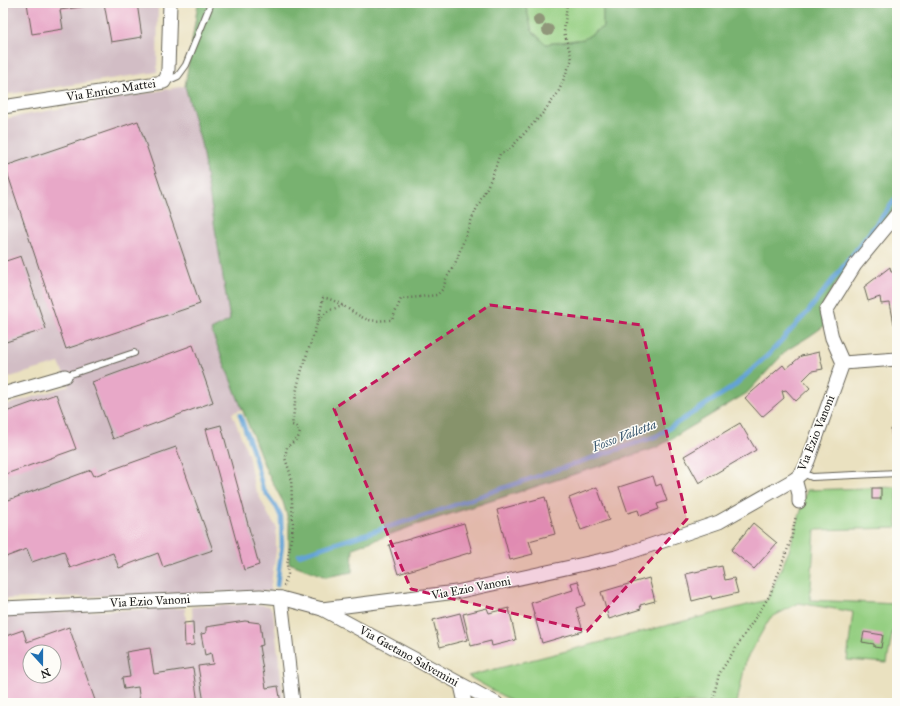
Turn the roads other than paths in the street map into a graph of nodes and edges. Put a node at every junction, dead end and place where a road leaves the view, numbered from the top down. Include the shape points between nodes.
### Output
1 (170, 3) edge
2 (211, 3) edge
3 (164, 82) junction
4 (3, 107) edge
5 (897, 214) edge
6 (134, 353) dead end
7 (897, 358) edge
8 (843, 363) junction
9 (65, 376) joint
10 (3, 394) edge
11 (897, 473) edge
12 (798, 476) junction
13 (799, 502) road end
14 (281, 598) junction
15 (3, 608) edge
16 (322, 609) junction
17 (461, 684) junction
18 (293, 703) edge
19 (465, 703) edge
20 (496, 703) edge

1 - 3 street, Via Enrico Mattei via 168,68
2 - 3 lane via 186,64 178,76
3 - 4 street, Via Enrico Mattei
5 - 8 street via 855,265 826,311 832,338
6 - 9 lane
7 - 8 street
8 - 12 street, Via Ezio Vanoni via 808,460
9 - 10 street
11 - 12 lane
12 - 13 street
12 - 16 street, Via Ezio Vanoni via 719,522 616,557 456,592
14 - 15 street, Via Ezio Vanoni via 260,596
14 - 16 street, Via Ezio Vanoni
14 - 18 street
16 - 17 street, Via Gaetano Salvemini
17 - 19 street
17 - 20 street, Via Gaetano Salvemini

